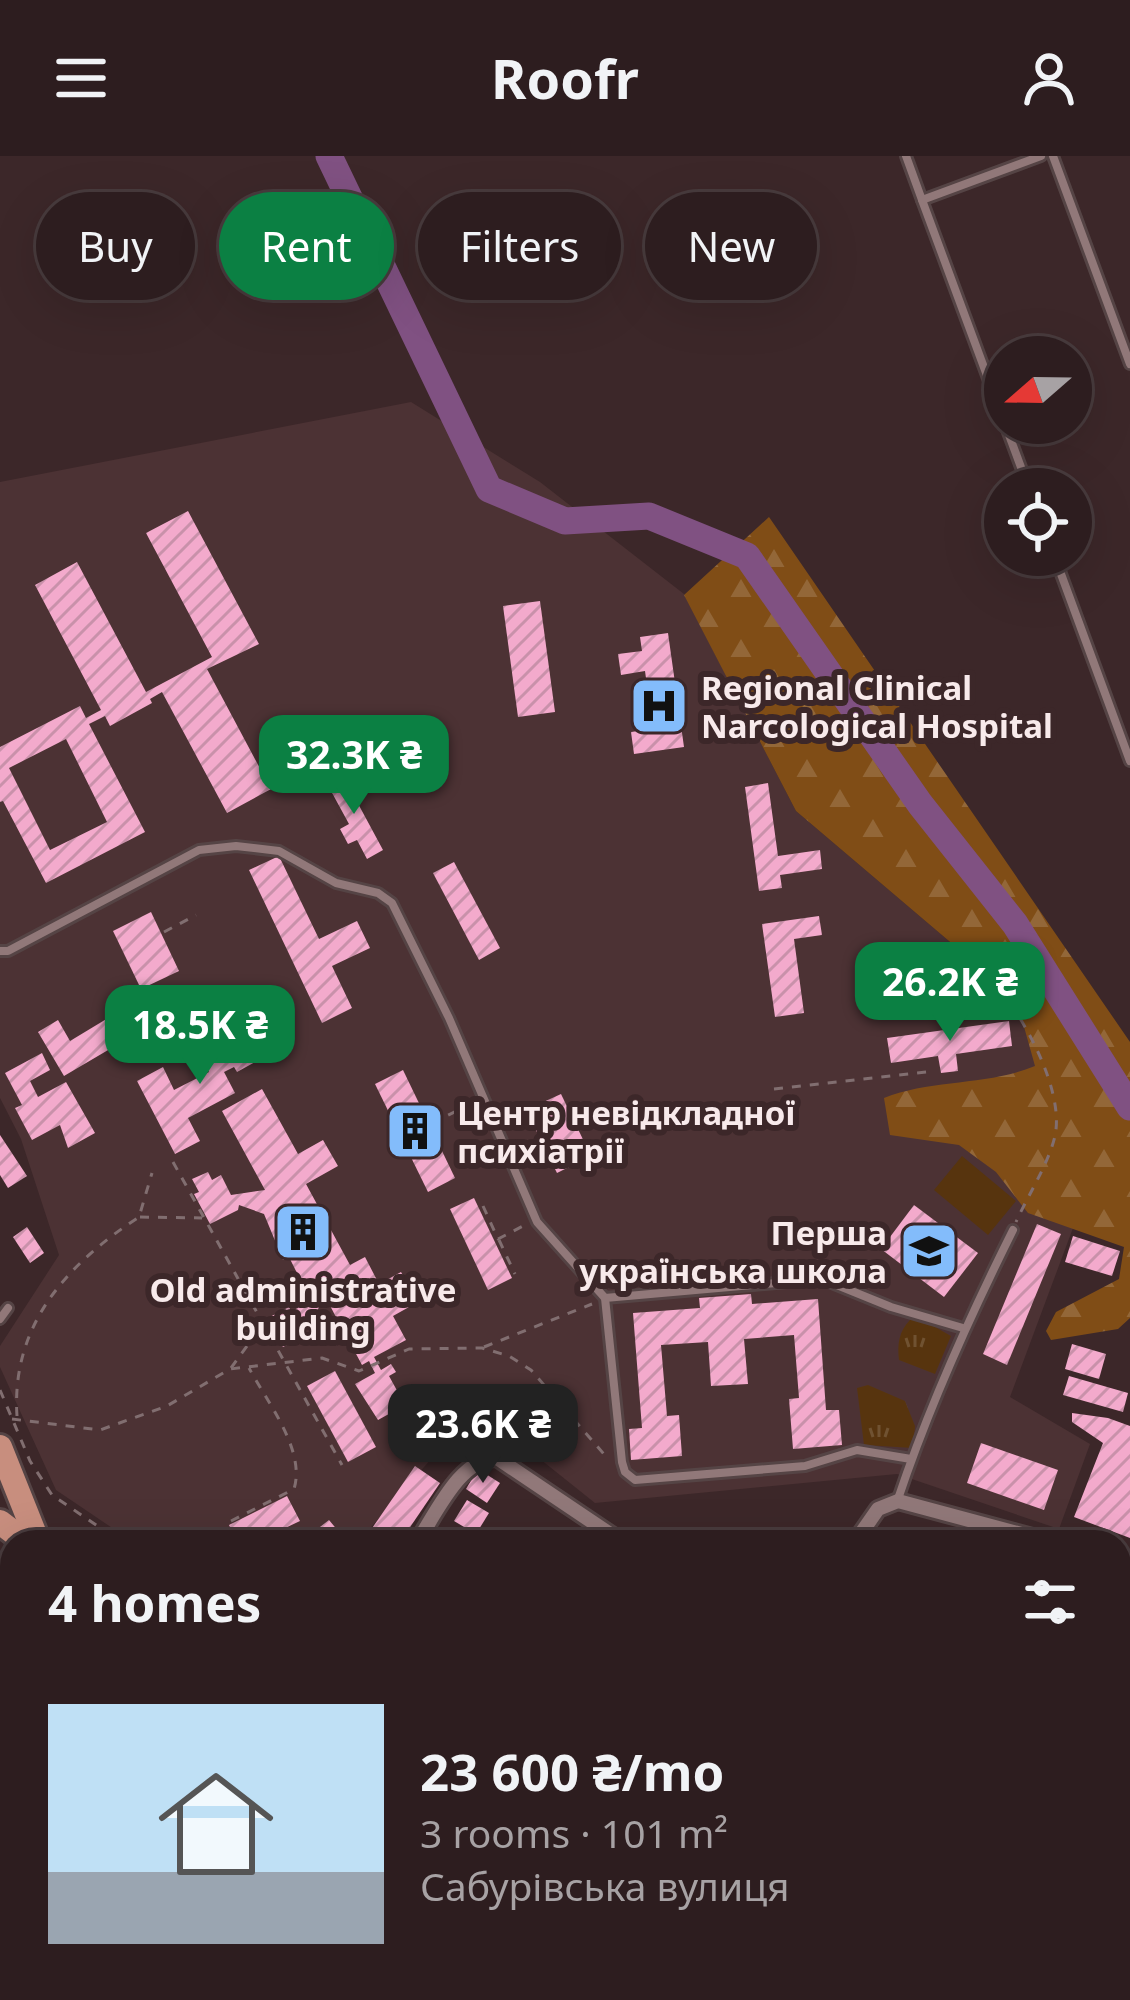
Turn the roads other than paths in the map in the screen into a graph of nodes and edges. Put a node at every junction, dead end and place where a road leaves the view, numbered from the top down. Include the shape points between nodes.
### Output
1 (906, 156) edge
2 (1041, 156) edge
3 (1053, 156) edge
4 (922, 200) junction
5 (1130, 364) edge
6 (1021, 468) edge
7 (1062, 576) edge
8 (1130, 761) edge
9 (0, 951) edge
10 (1013, 1230) road end
11 (605, 1298) junction
12 (8, 1308) dead end
13 (0, 1319) edge
14 (963, 1328) junction
15 (0, 1448) edge
16 (911, 1459) junction
17 (0, 1471) edge
18 (898, 1501) junction
19 (33, 1530) edge
20 (425, 1530) edge
21 (604, 1530) edge
22 (863, 1530) edge
23 (1006, 1530) edge

1 - 4 lane
2 - 4 lane
3 - 5 lane
4 - 6 lane
7 - 8 lane
9 - 11 lane via 199,850 279,851 336,884 378,893 392,903 449,1018 536,1220
10 - 14 lane
11 - 14 lane via 822,1279
11 - 16 lane via 625,1472 635,1480 805,1466 857,1450
12 - 13 lane
14 - 16 lane
15 - 17 main road
15 - 19 main road
16 - 18 lane
18 - 22 street via 878,1509
18 - 23 street
20 - 21 street via 471,1465 488,1458

